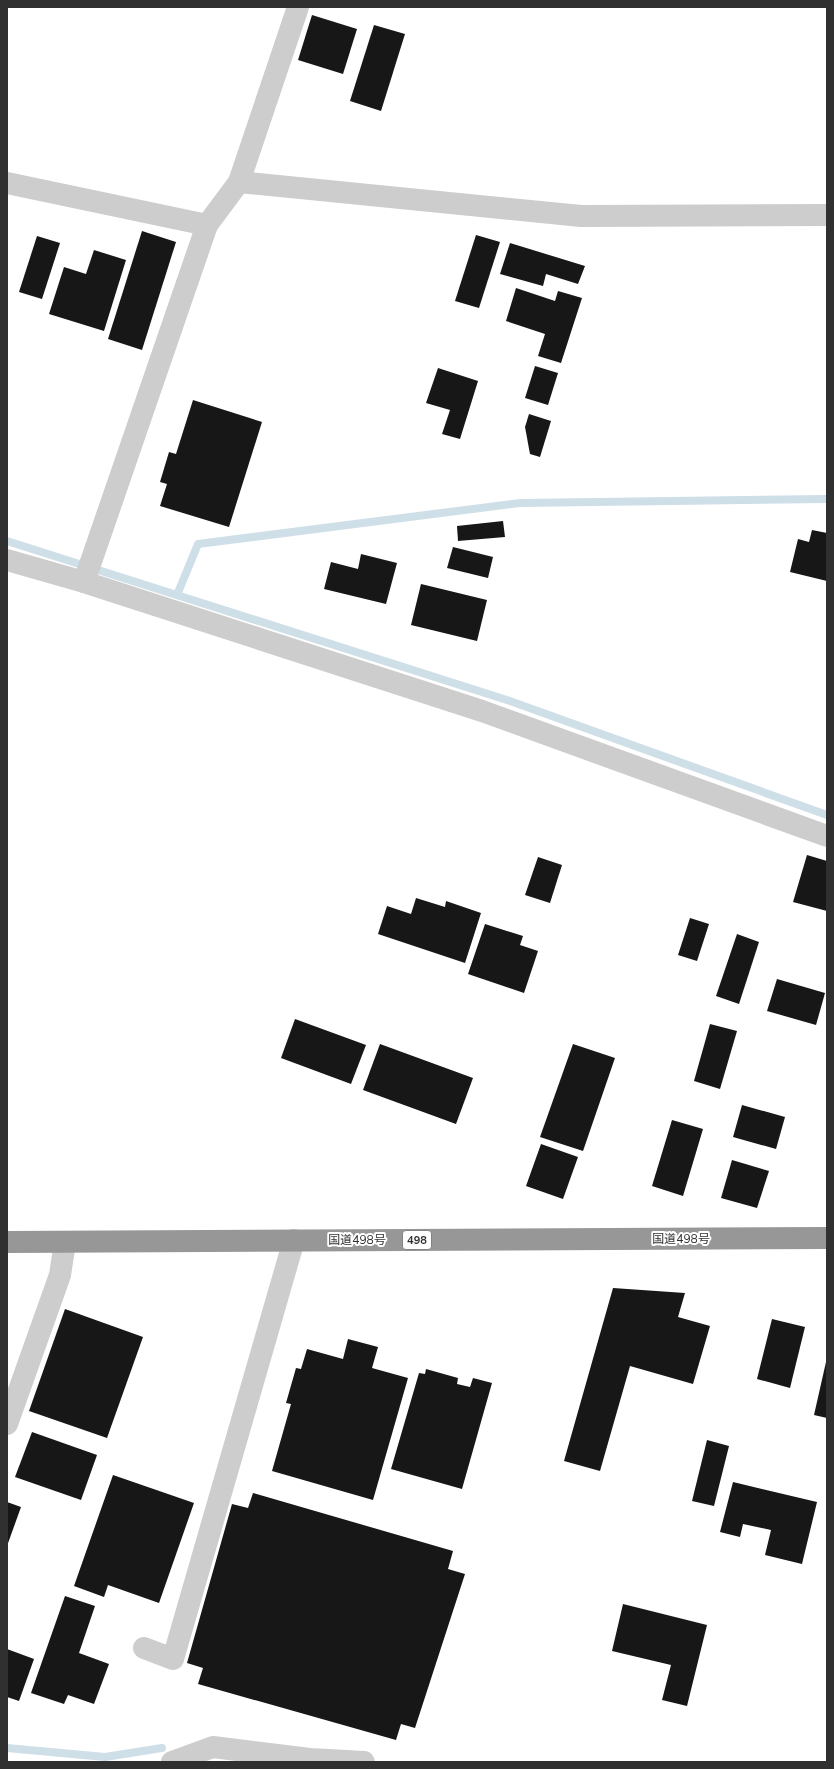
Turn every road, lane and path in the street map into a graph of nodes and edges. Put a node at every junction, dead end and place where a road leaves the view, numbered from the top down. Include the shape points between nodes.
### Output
1 (298, 7) edge
2 (239, 182) junction
3 (7, 183) edge
4 (827, 215) edge
5 (207, 225) junction
6 (7, 560) edge
7 (84, 582) junction
8 (827, 836) edge
9 (827, 1238) edge
10 (294, 1240) junction
11 (7, 1242) edge
12 (65, 1242) junction
13 (7, 1424) edge
14 (144, 1648) dead end
15 (172, 1762) edge
16 (364, 1762) edge

1 - 2 street
2 - 4 street via 581,216
2 - 5 street
3 - 5 street
5 - 7 street
6 - 7 street
7 - 8 street via 482,711
9 - 10 highway, 国道498号 / 498
10 - 12 highway, 国道498号 / 498
10 - 14 street via 173,1659
11 - 12 highway, 国道498号 / 498
12 - 13 street via 60,1275
15 - 16 street via 213,1747 310,1759

